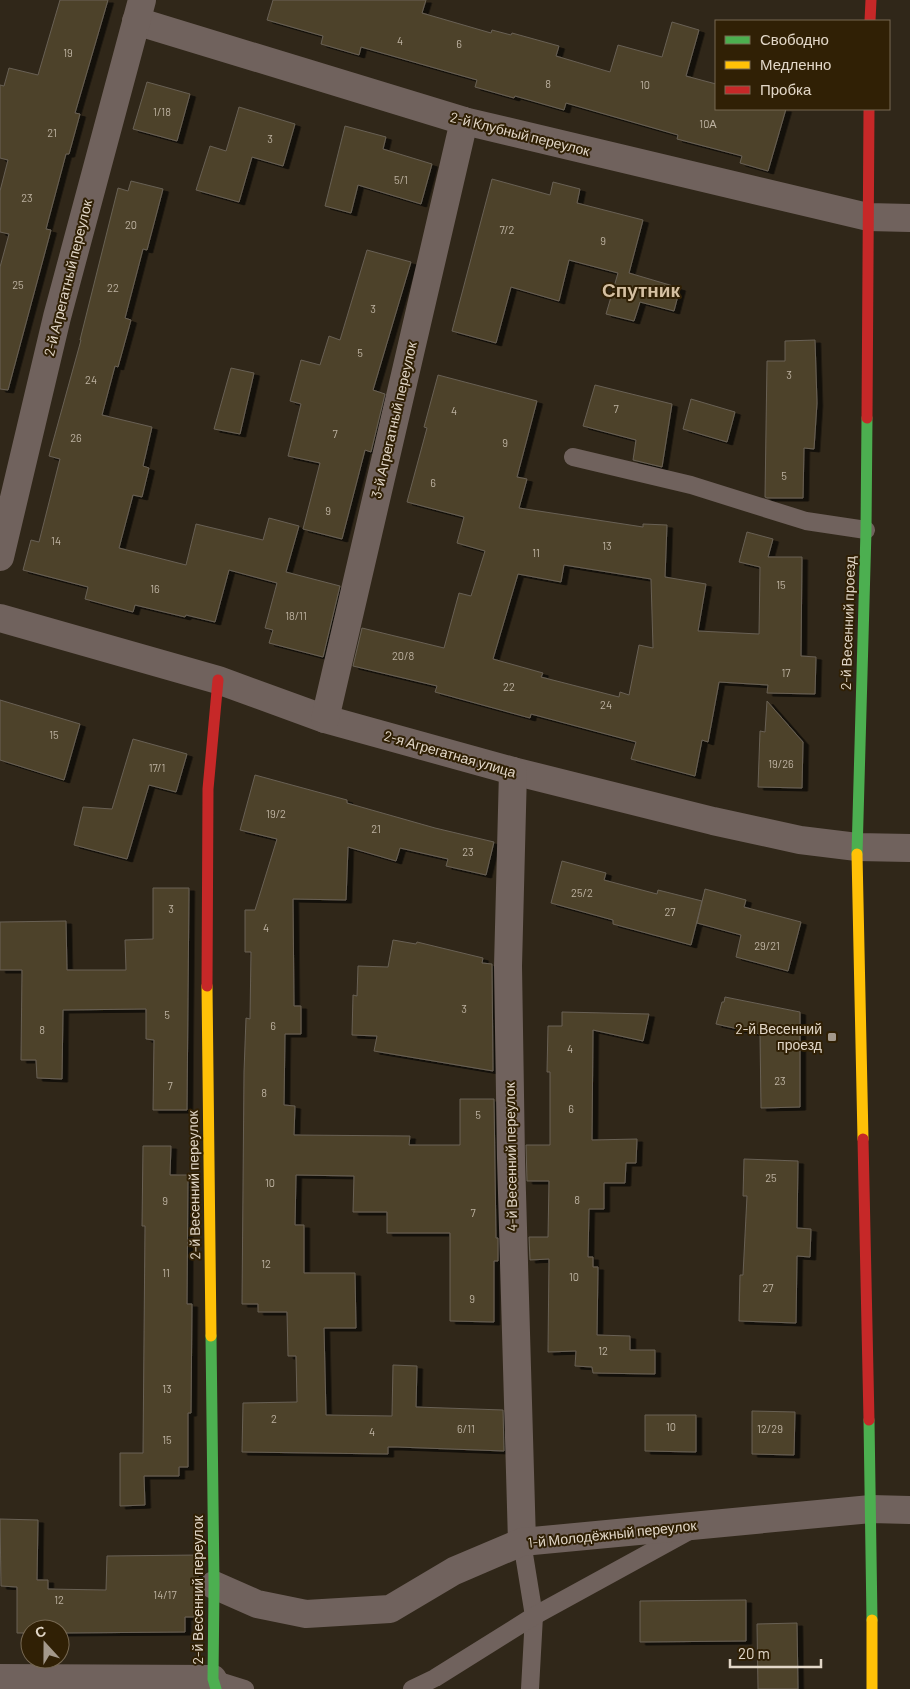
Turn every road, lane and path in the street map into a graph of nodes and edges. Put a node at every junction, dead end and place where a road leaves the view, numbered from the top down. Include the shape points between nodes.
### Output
1 (871, 0) edge
2 (139, 10) edge
3 (870, 20) edge
4 (869, 110) edge
5 (464, 121) junction
6 (868, 217) junction
7 (910, 218) edge
8 (573, 456) dead end
9 (866, 530) junction
10 (0, 557) edge
11 (0, 618) edge
12 (218, 680) junction
13 (325, 719) junction
14 (512, 771) junction
15 (857, 847) junction
16 (910, 848) edge
17 (872, 1509) junction
18 (910, 1510) edge
19 (698, 1526) junction
20 (522, 1542) junction
21 (214, 1585) junction
22 (534, 1616) junction
23 (0, 1678) edge
24 (215, 1684) edge
25 (245, 1689) edge
26 (412, 1689) edge
27 (530, 1689) edge
28 (872, 1689) edge

1 - 3 street
2 - 5 street, 2-й Клубный переулок
2 - 10 street, 2-й Агрегатный переулок via 57,317
4 - 6 street, 2-й Весенний проезд
5 - 6 street, 2-й Клубный переулок
5 - 13 street, 3-й Агрегатный переулок
6 - 7 street, 2-й Клубный переулок
6 - 9 street, 2-й Весенний проезд
8 - 9 lane via 691,485 806,521
9 - 15 street, 2-й Весенний проезд
11 - 12 street, 2-я Агрегатная улица
12 - 13 street, 2-я Агрегатная улица
12 - 21 street, 2-й Весенний переулок via 208,789 207,890
13 - 14 street, 2-я Агрегатная улица
14 - 15 street, 2-я Агрегатная улица via 713,821 800,840
14 - 20 street, 4-й Весенний переулок via 508,966
15 - 16 street, 2-я Агрегатная улица
15 - 17 street, 2-й Весенний проезд
17 - 18 street, 1-й Молодёжный переулок
17 - 19 street, 1-й Молодёжный переулок
17 - 28 street, 2-й Весенний проезд
19 - 20 street, 1-й Молодёжный переулок
19 - 22 lane
20 - 21 street, 1-й Молодёжный переулок via 454,1571 390,1609 306,1614 257,1604
20 - 22 lane
21 - 24 street, 2-й Весенний переулок
22 - 26 lane via 436,1678
22 - 27 lane
23 - 24 street
24 - 25 lane

